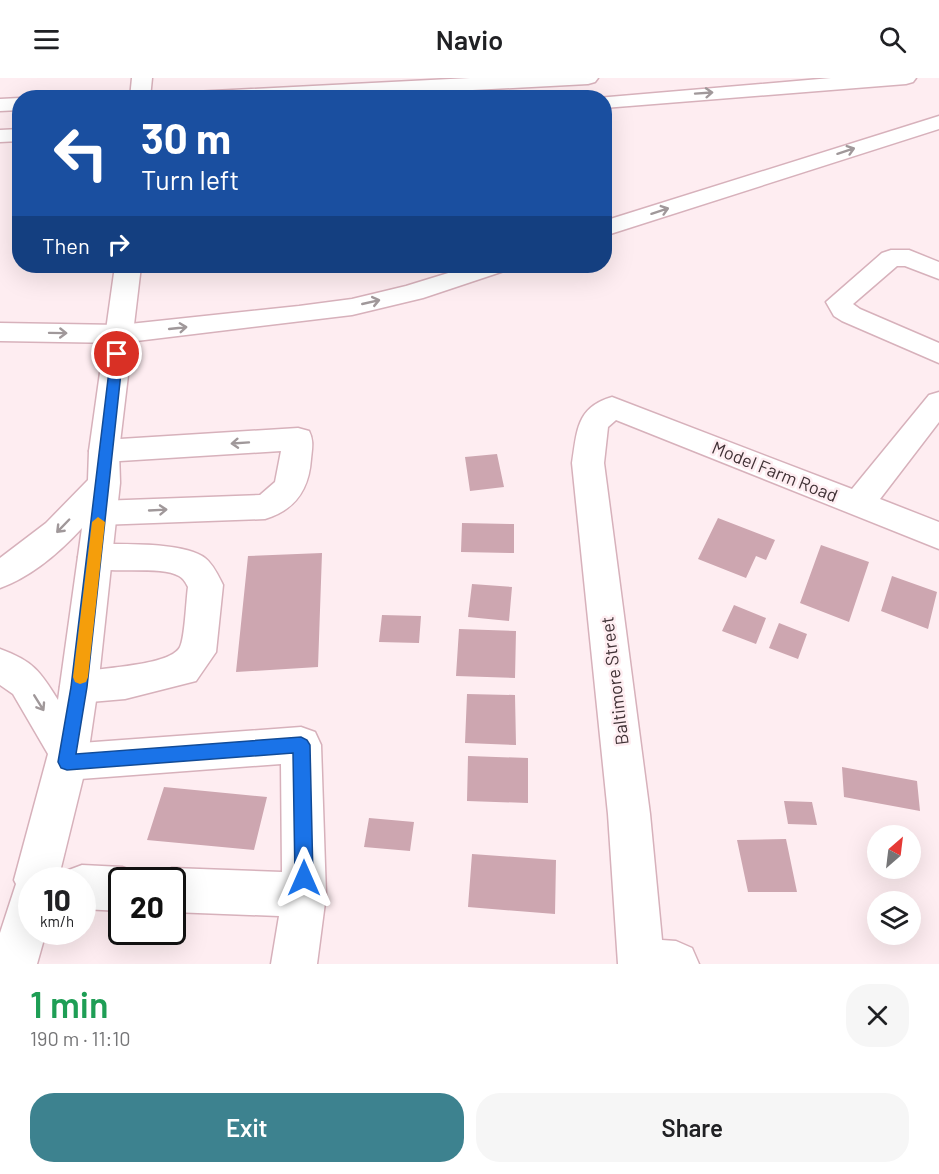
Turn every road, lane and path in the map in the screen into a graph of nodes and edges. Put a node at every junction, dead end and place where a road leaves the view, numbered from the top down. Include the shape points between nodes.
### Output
1 (588, 78) edge
2 (906, 78) edge
3 (349, 90) edge
4 (612, 101) edge
5 (939, 122) edge
6 (612, 227) edge
7 (939, 271) edge
8 (127, 273) edge
9 (473, 273) edge
10 (0, 332) edge
11 (120, 334) junction
12 (939, 354) edge
13 (939, 402) edge
14 (612, 407) joint
15 (102, 482) junction
16 (858, 504) junction
17 (939, 536) edge
18 (95, 557) junction
19 (0, 574) edge
20 (0, 665) edge
21 (79, 687) junction
22 (68, 757) junction
23 (39, 867) edge
24 (186, 891) edge
25 (304, 895) junction
26 (19, 945) edge
27 (653, 963) edge
28 (14, 964) edge
29 (294, 964) edge

1 - 3 main road
4 -> 2 main road
6 -> 5 main road
7 - 12 main road via 909,258 891,258 839,302 851,315
8 - 11 main road
11 -> 9 main road via 352,307
10 -> 11 main road
11 - 15 main road
13 - 16 main road
14 - 16 main road, Model Farm Road
14 - 27 main road, Baltimore Street via 592,423 588,463 629,814
15 -> 15 main road via 265,507 290,490 298,439
15 - 18 main road
15 -> 19 main road via 58,532
16 - 17 main road, Model Farm Road
18 - 21 main road
18 - 21 main road via 169,559 193,567 206,585 198,652 183,670 124,683
20 -> 22 main road via 26,681
21 - 22 main road
22 - 23 main road
22 - 25 main road via 301,745
24 - 25 main road
25 - 29 main road
26 - 28 main road

